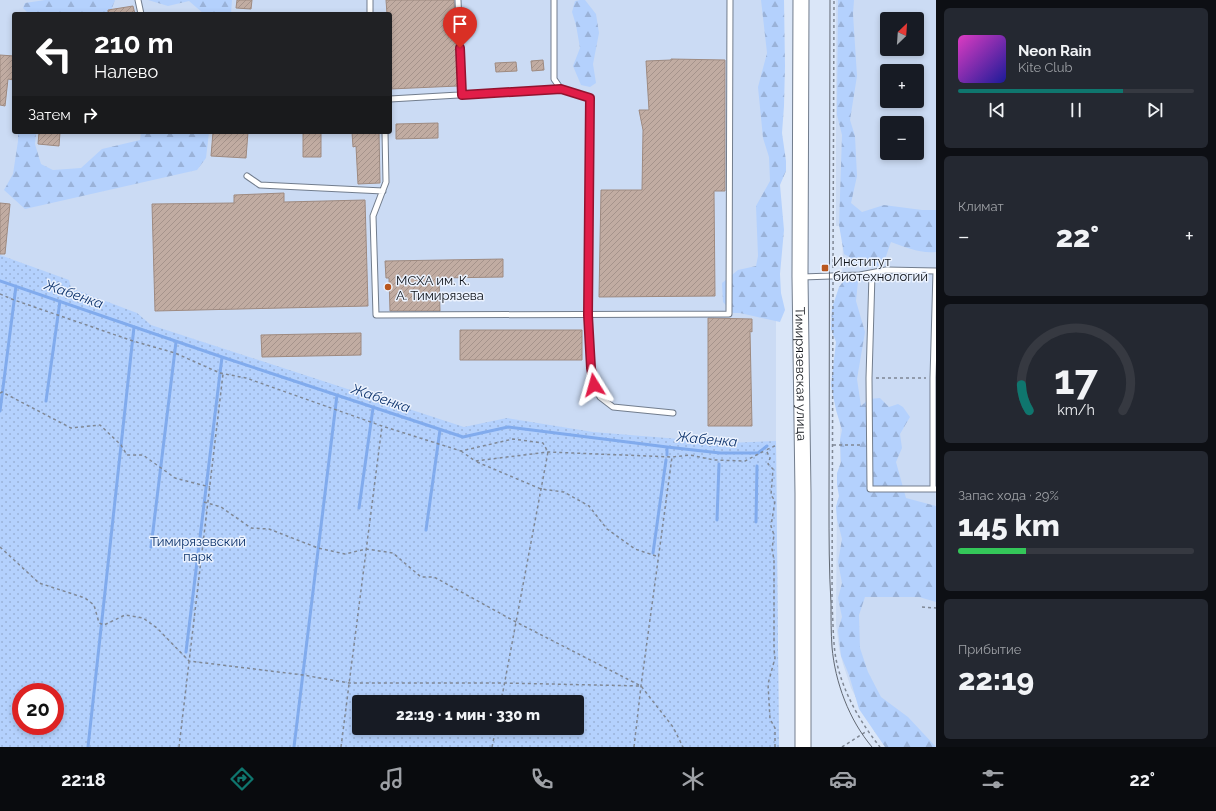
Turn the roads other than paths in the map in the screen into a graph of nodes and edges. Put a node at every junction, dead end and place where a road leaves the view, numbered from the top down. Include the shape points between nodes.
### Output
1 (138, 0) edge
2 (370, 0) edge
3 (458, 0) edge
4 (554, 0) edge
5 (730, 0) edge
6 (801, 0) edge
7 (141, 12) edge
8 (370, 12) edge
9 (561, 89) junction
10 (462, 95) junction
11 (392, 100) edge
12 (385, 134) edge
13 (247, 176) dead end
14 (383, 191) junction
15 (936, 271) edge
16 (872, 274) junction
17 (800, 277) junction
18 (588, 315) junction
19 (673, 413) dead end
20 (935, 489) edge
21 (803, 747) edge

1 - 7 lane
2 - 8 lane
3 - 10 lane
4 - 9 lane via 554,79
5 - 18 lane via 728,314
6 - 17 main road, Тимирязевская улица
9 - 10 lane
9 - 18 lane via 590,98
10 - 11 lane
12 - 14 lane via 386,182
13 - 14 lane via 260,185
14 - 18 lane via 373,216 376,315
15 - 16 lane via 886,270
15 - 20 lane via 933,378
16 - 17 lane
16 - 20 lane via 869,378 870,489
17 - 21 main road, Тимирязевская улица
18 - 19 lane via 591,368 594,385 600,397 613,407

